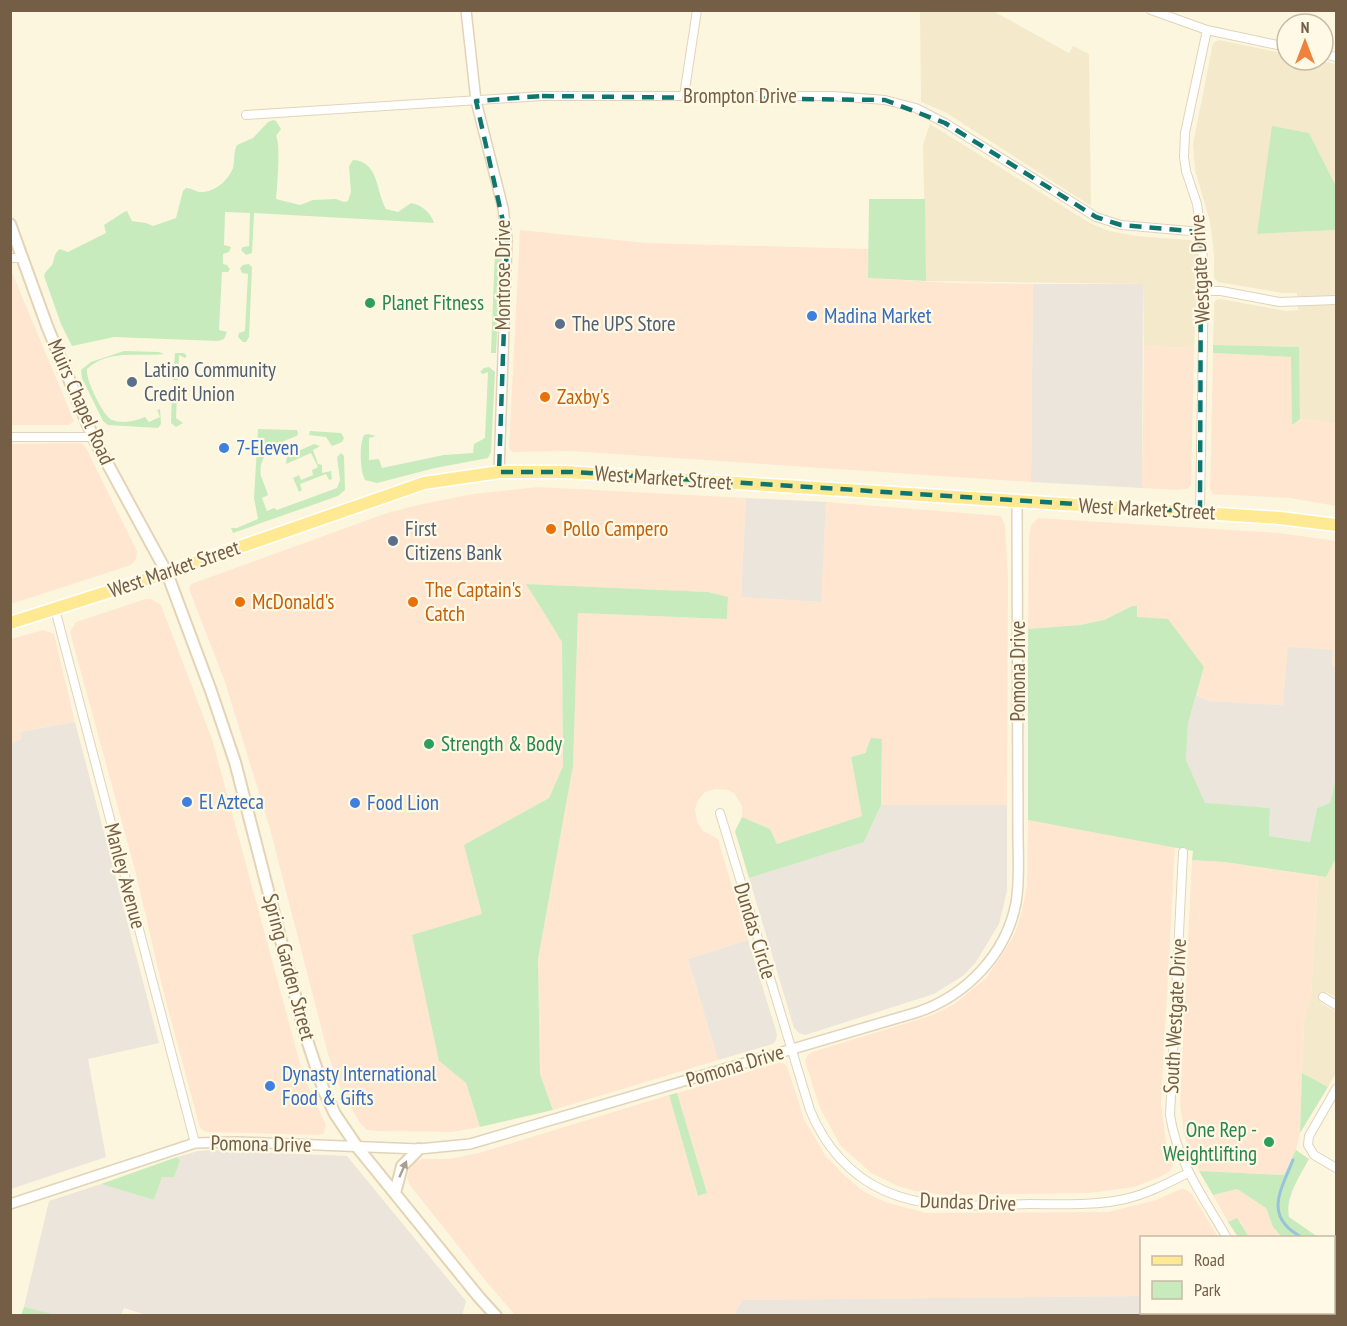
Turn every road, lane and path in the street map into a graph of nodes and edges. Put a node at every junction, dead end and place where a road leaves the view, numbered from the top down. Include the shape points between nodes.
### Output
1 (466, 10) edge
2 (697, 10) edge
3 (1151, 10) edge
4 (1207, 30) junction
5 (1275, 44) edge
6 (684, 96) junction
7 (476, 101) junction
8 (246, 115) dead end
9 (10, 224) edge
10 (1201, 232) junction
11 (16, 258) edge
12 (1204, 291) junction
13 (1336, 300) edge
14 (10, 437) edge
15 (93, 437) junction
16 (499, 472) junction
17 (1017, 501) junction
18 (1200, 512) junction
19 (1336, 525) edge
20 (167, 573) junction
21 (56, 609) junction
22 (10, 622) edge
23 (720, 813) dead end
24 (1183, 852) dead end
25 (1323, 997) dead end
26 (1336, 1005) edge
27 (792, 1049) junction
28 (1336, 1089) edge
29 (195, 1143) junction
30 (358, 1148) junction
31 (419, 1149) junction
32 (1336, 1168) edge
33 (1188, 1173) junction
34 (395, 1193) junction
35 (10, 1204) edge
36 (1226, 1236) edge
37 (496, 1316) edge

1 - 7 street, Montrose Drive
2 - 6 street
3 - 4 street
4 - 5 street
4 - 10 street, Westgate Drive via 1185,133 1184,157
6 - 7 street, Brompton Drive via 542,96
6 - 10 street, Brompton Drive via 885,100 915,108 945,123 1096,217 1121,225
7 - 8 street, Brompton Drive
7 - 16 street, Montrose Drive via 507,239
9 - 11 main road, Muirs Chapel Road
10 - 12 street, Westgate Drive
11 - 15 main road, Muirs Chapel Road
12 - 13 street via 1279,302
12 - 18 street, Westgate Drive
14 - 15 street
15 - 20 main road, Muirs Chapel Road
16 - 17 main road, West Market Street via 566,472
16 - 20 main road, West Market Street via 424,483
17 - 18 main road, West Market Street
17 - 27 street, Pomona Drive via 1018,879 1016,903 1004,937 979,974 947,1000
18 - 19 main road, West Market Street
20 - 21 main road, West Market Street
20 - 30 main road, Spring Garden Street via 235,762 305,1034 324,1091
21 - 22 main road, West Market Street
21 - 29 street, Manley Avenue
23 - 27 street, Dundas Circle
24 - 33 street, South Westgate Drive via 1170,1102 1175,1140
25 - 26 street
27 - 31 street, Pomona Drive via 485,1140
27 - 33 street, Dundas Drive via 814,1120 833,1151 871,1184 909,1200 944,1204 1107,1202 1140,1195
28 - 32 street via 1309,1136 1308,1145 1314,1155
29 - 30 street, Pomona Drive
29 - 35 street, Pomona Drive
30 - 31 street, Pomona Drive
30 - 34 main road, Spring Garden Street
34 -> 31 main road via 402,1166
33 - 36 street, South Westgate Drive
34 - 37 main road, Spring Garden Street

